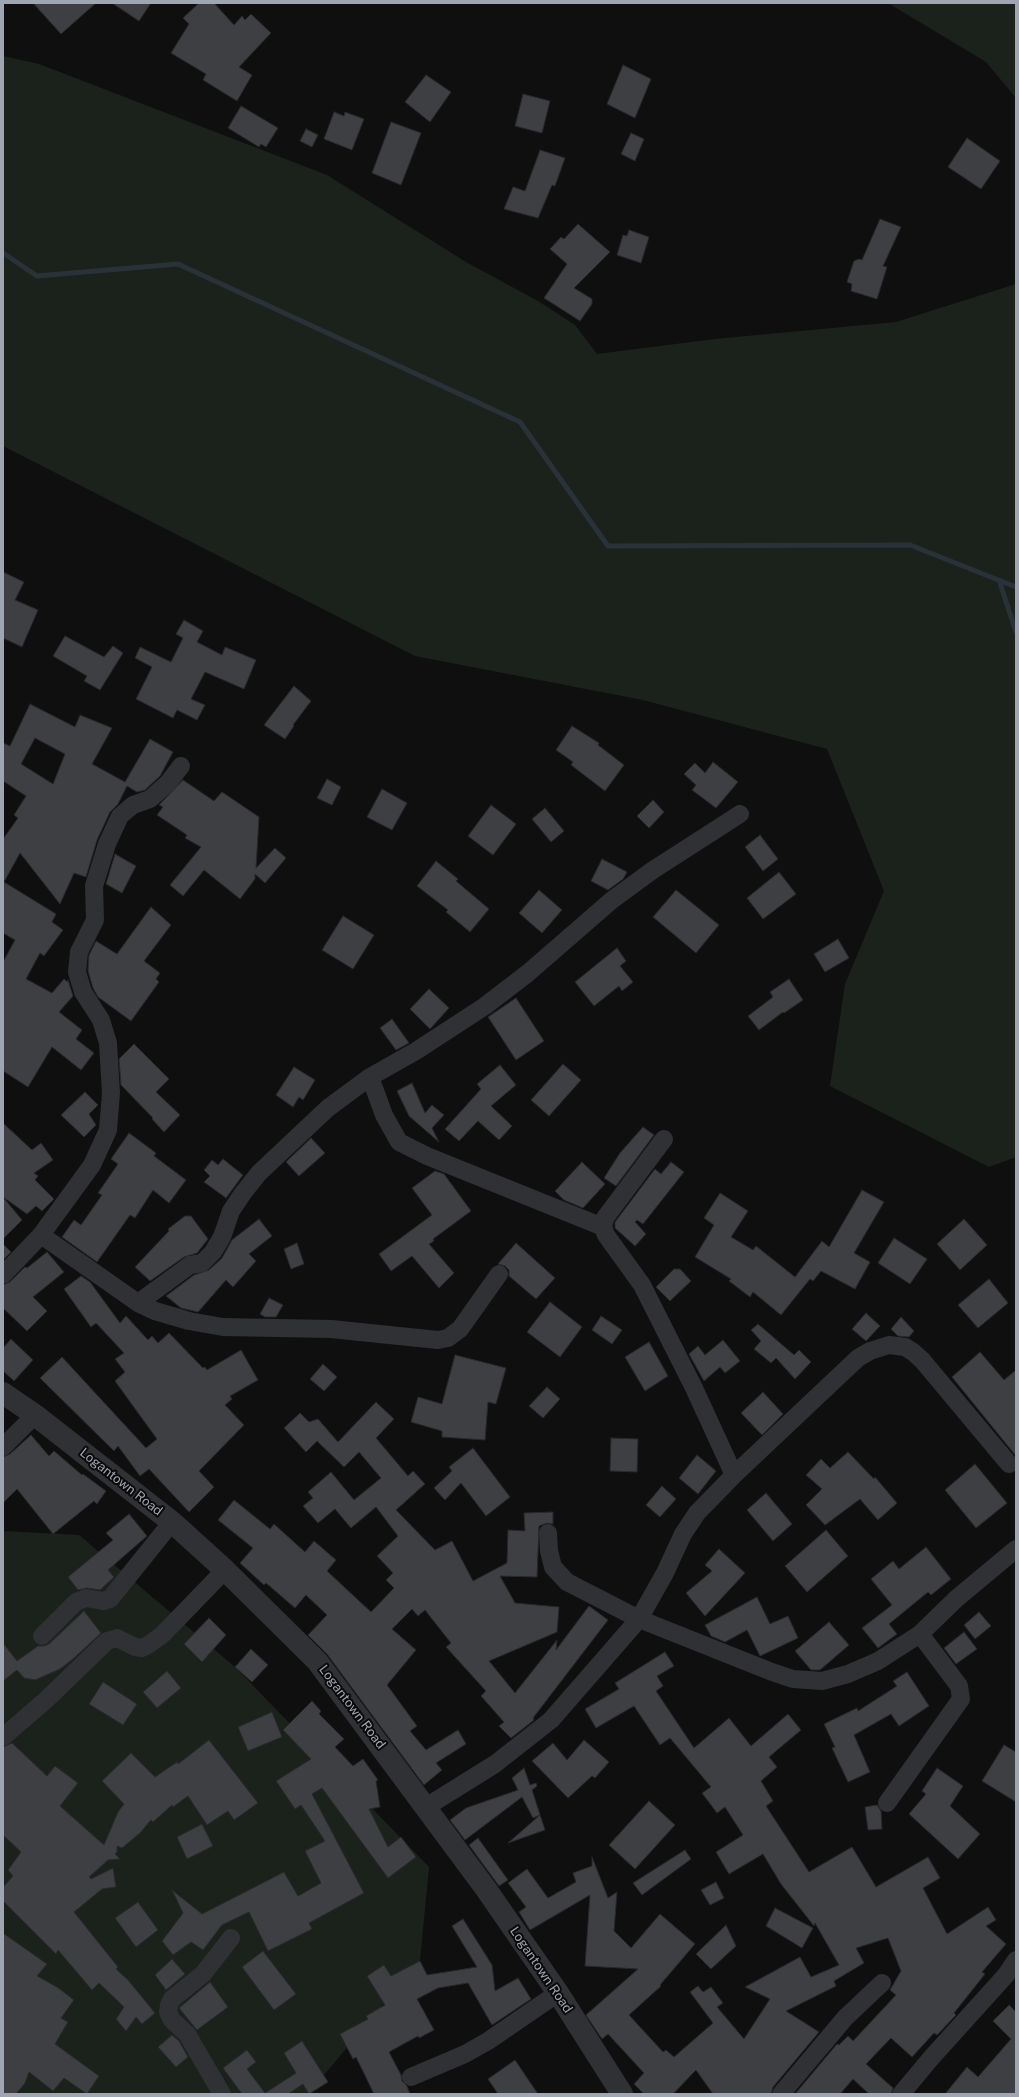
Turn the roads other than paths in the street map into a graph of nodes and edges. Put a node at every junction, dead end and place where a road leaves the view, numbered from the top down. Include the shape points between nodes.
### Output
1 (181, 766) dead end
2 (740, 814) dead end
3 (370, 1077) junction
4 (664, 1139) dead end
5 (604, 1227) junction
6 (41, 1235) junction
7 (499, 1274) dead end
8 (3, 1275) edge
9 (138, 1303) junction
10 (3, 1393) edge
11 (35, 1415) junction
12 (3, 1448) edge
13 (1009, 1464) dead end
14 (734, 1476) junction
15 (172, 1522) junction
16 (548, 1534) dead end
17 (1016, 1549) edge
18 (225, 1570) junction
19 (639, 1619) junction
20 (920, 1634) junction
21 (42, 1636) dead end
22 (3, 1737) edge
23 (887, 1803) dead end
24 (426, 1807) junction
25 (231, 1938) dead end
26 (1016, 1960) edge
27 (882, 1983) dead end
28 (558, 1993) junction
29 (411, 2077) dead end
30 (222, 2094) edge
31 (622, 2094) edge
32 (781, 2094) edge
33 (901, 2094) edge

1 - 6 street via 168,783 150,799 133,805 120,816 94,886 95,920 79,952 77,972 83,992 101,1020 108,1043 111,1094 108,1130 92,1165
2 - 3 street via 653,870 612,900 528,973 485,1006 416,1051
3 - 5 street via 392,1131 400,1142
3 - 9 street via 328,1108 259,1173 231,1211 222,1237 213,1252 202,1263 190,1265
4 - 5 street via 605,1218
5 - 14 street via 606,1235 642,1285 694,1388
6 - 8 street
6 - 9 street
7 - 9 street via 460,1328 448,1338 438,1340 331,1329 223,1328 189,1321
10 - 11 street, Logantown Road
11 - 12 street
11 - 15 street, Logantown Road
13 - 14 street via 922,1360 906,1348 889,1346 870,1351 858,1358
14 - 19 street via 697,1513 683,1534
15 - 18 street, Logantown Road
15 - 21 street via 110,1599 103,1601 86,1598 76,1602
16 - 19 street via 553,1567 567,1582
17 - 20 street via 956,1599
18 - 22 street via 162,1635 148,1645 142,1648 117,1638 107,1640 46,1700
18 - 24 street, Logantown Road via 317,1661
19 - 20 street via 772,1672 793,1679 822,1681 848,1674 878,1661
19 - 24 street via 551,1720 495,1764
20 - 23 street via 959,1686 961,1699
24 - 28 street, Logantown Road
25 - 30 street via 203,1974 172,2000 168,2012 172,2020 187,2034
26 - 33 street via 1006,1975
27 - 32 street via 845,2018
28 - 29 street via 466,2054
28 - 31 street, Logantown Road

